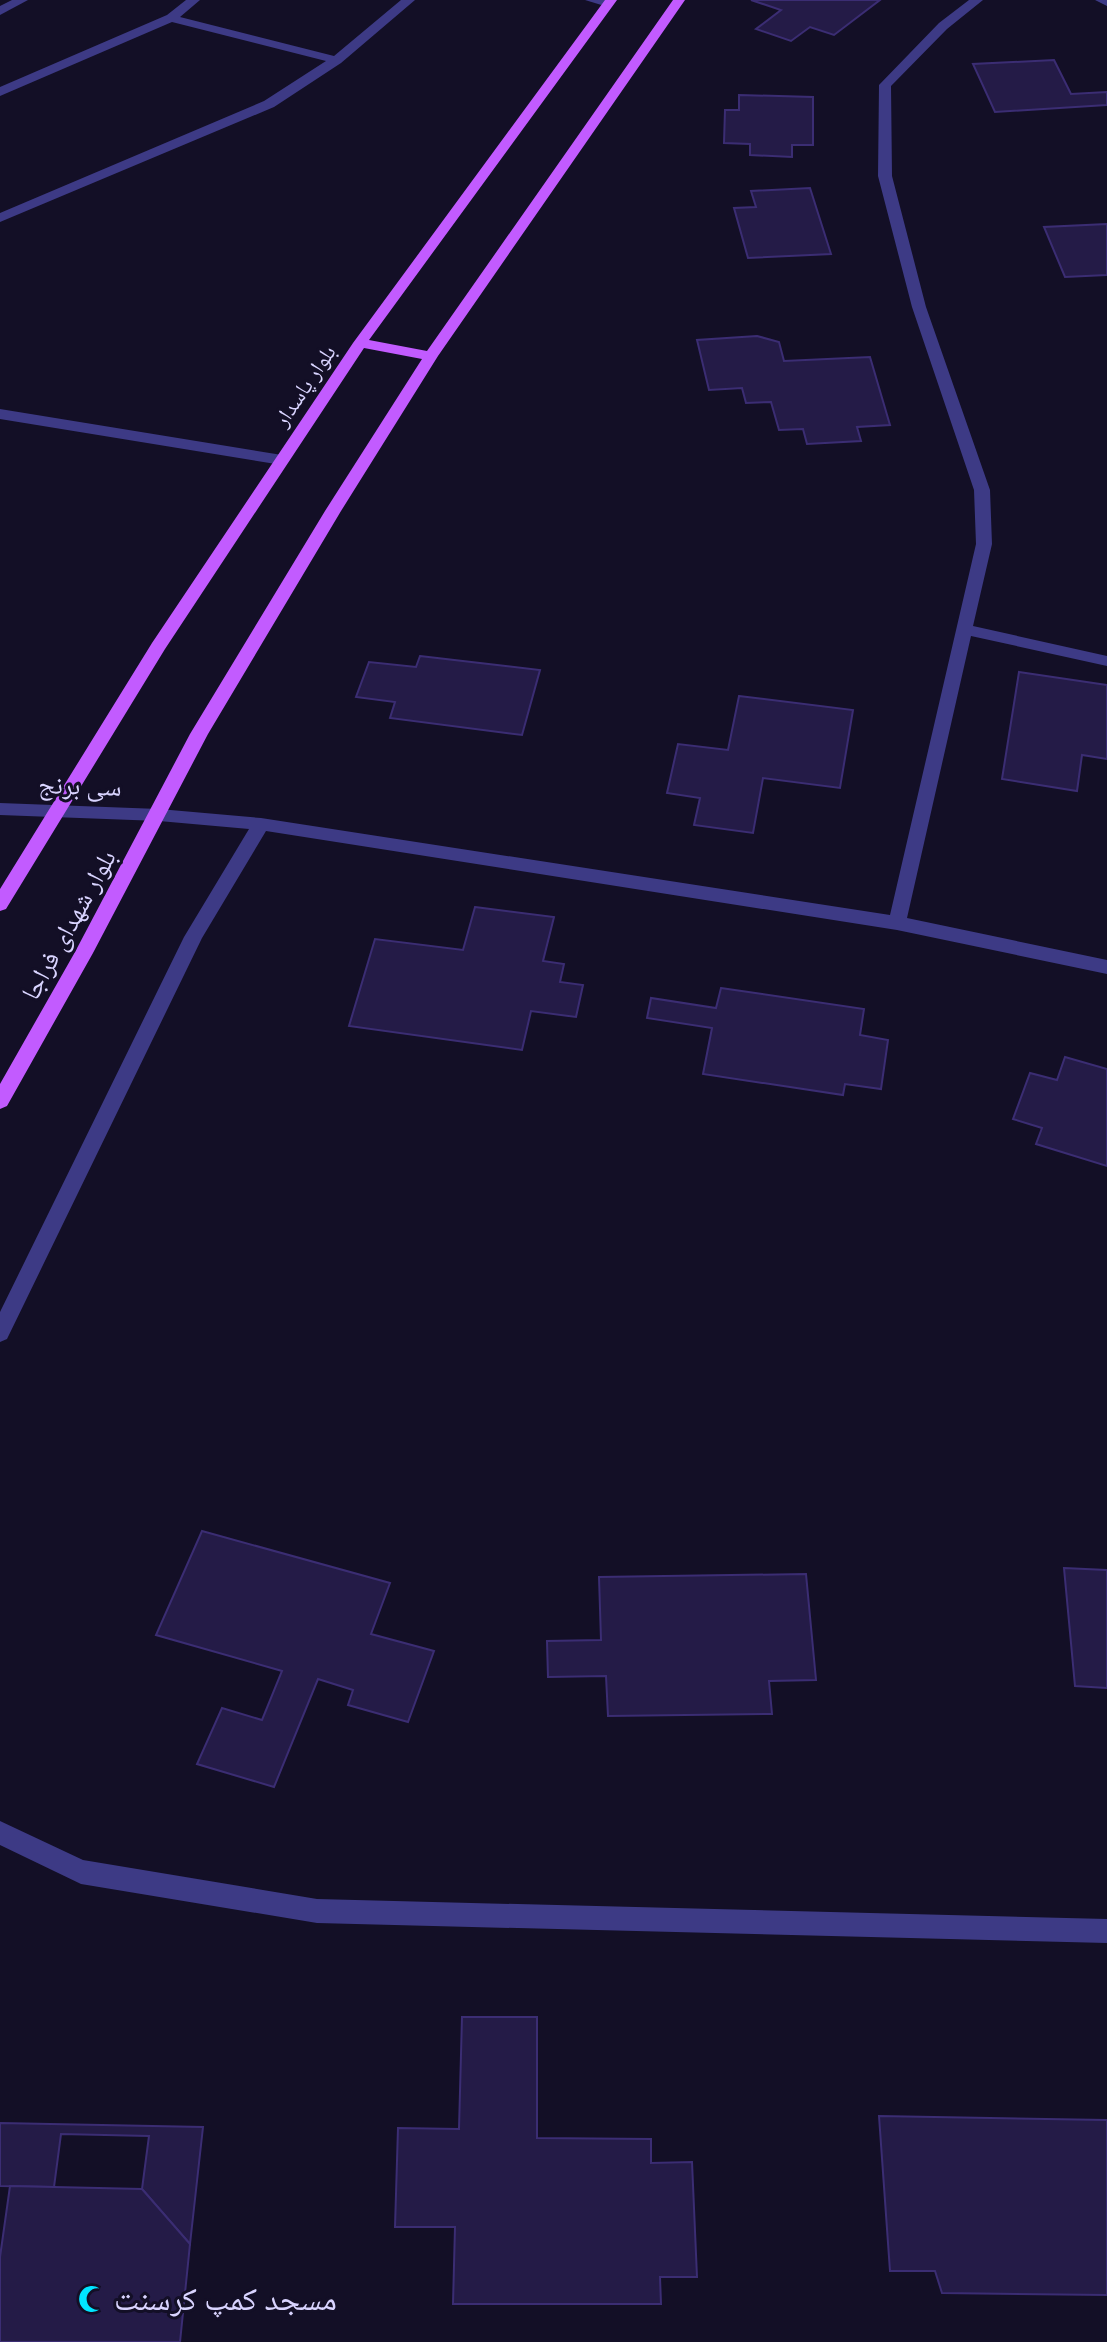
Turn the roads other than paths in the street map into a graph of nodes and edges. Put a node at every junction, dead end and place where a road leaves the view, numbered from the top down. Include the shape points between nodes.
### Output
1 (22, 0) edge
2 (194, 0) edge
3 (409, 0) edge
4 (591, 0) edge
5 (679, 0) edge
6 (977, 0) edge
7 (1101, 0) edge
8 (609, 2) edge
9 (1107, 2) edge
10 (0, 11) edge
11 (171, 18) junction
12 (336, 60) junction
13 (0, 92) edge
14 (0, 218) edge
15 (360, 343) junction
16 (431, 356) junction
17 (0, 414) edge
18 (282, 460) junction
19 (964, 629) junction
20 (1107, 661) edge
21 (0, 809) edge
22 (58, 812) junction
23 (159, 815) junction
24 (261, 824) junction
25 (0, 904) edge
26 (897, 923) junction
27 (1107, 967) edge
28 (0, 1101) edge
29 (0, 1333) edge
30 (0, 1833) edge
31 (1107, 1931) edge

1 - 10 street
2 - 11 street
3 - 12 street
4 - 8 street
5 - 16 main road
6 - 19 street via 885,85 885,176 919,307 982,490 984,544
7 - 9 street
8 - 15 main road, بلوار پاسدار
11 - 12 street
11 - 13 street
12 - 14 street via 269,104
15 - 16 main road
15 - 18 main road, بلوار پاسدار
16 - 23 main road via 199,734
17 - 18 street
18 - 22 main road, بلوار پاسدار via 158,647
19 - 20 street
19 - 26 street
21 - 22 street, سی برنج
22 - 23 street, سی برنج
22 - 25 main road
23 - 24 street, سی برنج
23 - 28 main road, بلوار شهدای فراجا
24 - 26 street, سی برنج
24 - 29 street via 193,937
26 - 27 street, سی برنج
30 - 31 street via 81,1872 317,1911

